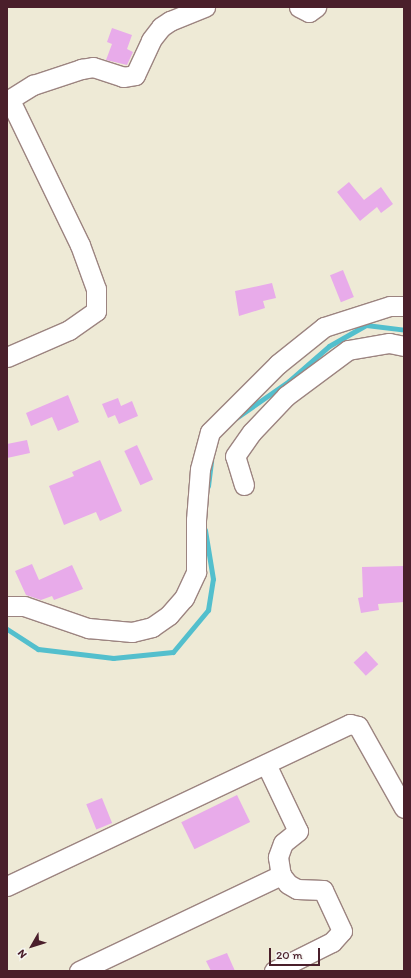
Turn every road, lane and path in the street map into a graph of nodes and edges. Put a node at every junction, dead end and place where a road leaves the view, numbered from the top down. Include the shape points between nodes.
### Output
1 (205, 7) edge
2 (299, 7) edge
3 (316, 7) edge
4 (8, 100) edge
5 (404, 306) edge
6 (404, 346) edge
7 (7, 357) edge
8 (244, 485) dead end
9 (7, 606) edge
10 (266, 764) junction
11 (404, 808) edge
12 (281, 876) junction
13 (7, 886) edge
14 (79, 971) edge
15 (274, 971) edge

1 - 4 street via 182,15 162,27 151,40 135,75 123,77 93,67 81,69 33,85
2 - 3 street via 309,12
4 - 7 street via 80,245 96,289 96,311 69,330
5 - 9 street via 390,306 324,327 278,364 210,432 200,469 196,572 184,598 169,615 152,627 132,632 88,628 24,606
6 - 8 street via 389,344 348,350 286,396 252,432 236,456
10 - 11 street via 341,727 350,724 358,726
10 - 12 street via 298,831 283,843 278,856
10 - 13 street
12 - 14 street
12 - 15 street via 297,889 323,890 342,931 332,942

